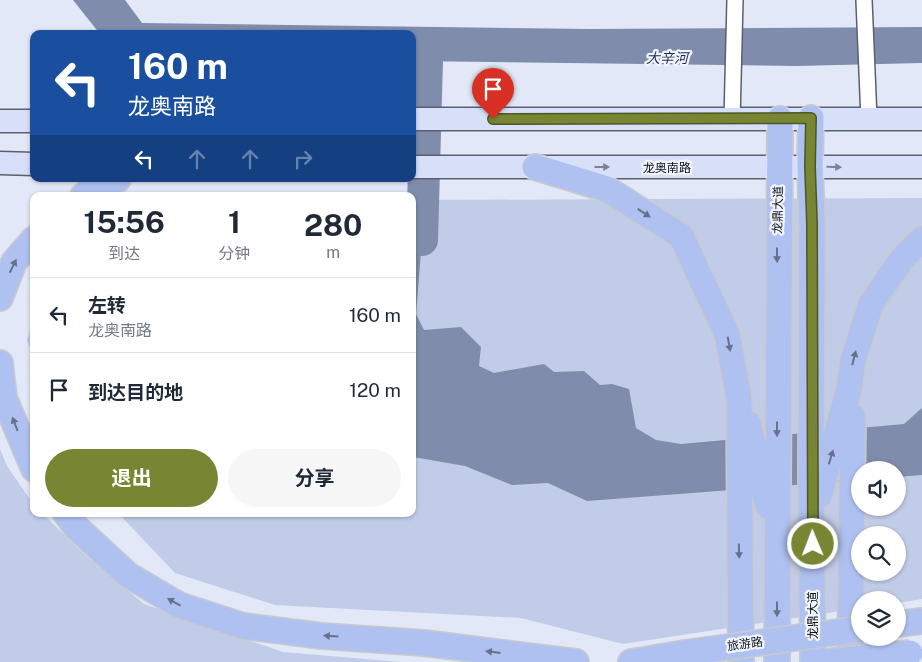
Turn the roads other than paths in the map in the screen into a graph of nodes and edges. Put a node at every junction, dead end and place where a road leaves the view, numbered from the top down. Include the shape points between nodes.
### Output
1 (735, 0) edge
2 (864, 0) edge
3 (811, 118) junction
4 (416, 119) edge
5 (780, 119) junction
6 (869, 119) junction
7 (922, 119) edge
8 (30, 120) edge
9 (732, 120) junction
10 (0, 121) edge
11 (0, 163) edge
12 (30, 164) edge
13 (810, 166) junction
14 (416, 167) edge
15 (536, 167) junction
16 (922, 167) edge
17 (779, 168) junction
18 (111, 182) edge
19 (88, 192) edge
20 (922, 239) edge
21 (30, 244) edge
22 (0, 298) edge
23 (0, 363) edge
24 (846, 422) junction
25 (745, 431) junction
26 (30, 460) edge
27 (815, 492) junction
28 (774, 512) junction
29 (68, 517) edge
30 (851, 630) edge
31 (916, 652) edge
32 (576, 662) edge
33 (630, 662) edge
34 (741, 662) edge
35 (777, 662) edge
36 (813, 662) edge
37 (827, 662) edge
38 (850, 662) edge

1 - 9 street
2 - 6 street
3 - 5 main road
3 - 6 main road
3 - 13 main road, 龙鼎大道
4 - 9 main road
5 - 9 main road
5 - 17 main road, 龙鼎大道
6 - 7 main road
8 - 10 main road
11 - 12 main road
13 -> 16 main road, 龙奥南路
13 - 17 main road, 龙奥南路
13 - 27 main road, 龙鼎大道 via 811,424
14 - 15 main road, 龙奥南路
15 -> 17 main road, 龙奥南路
15 -> 25 main road via 607,189 681,236 727,334
17 -> 28 main road, 龙鼎大道
18 - 19 main road
24 -> 20 main road via 853,360 871,304 902,259
22 -> 21 main road via 14,262
26 -> 23 main road via 4,398
27 -> 24 main road
24 - 38 main road via 850,492
25 - 28 main road
25 -> 34 main road via 738,502
27 - 36 main road, 龙鼎大道
28 -> 35 main road, 龙鼎大道
32 -> 29 main road via 424,643 322,636 243,626 179,605 128,575
30 - 33 main road, 旅游路, bridge
31 - 37 main road, bridge

